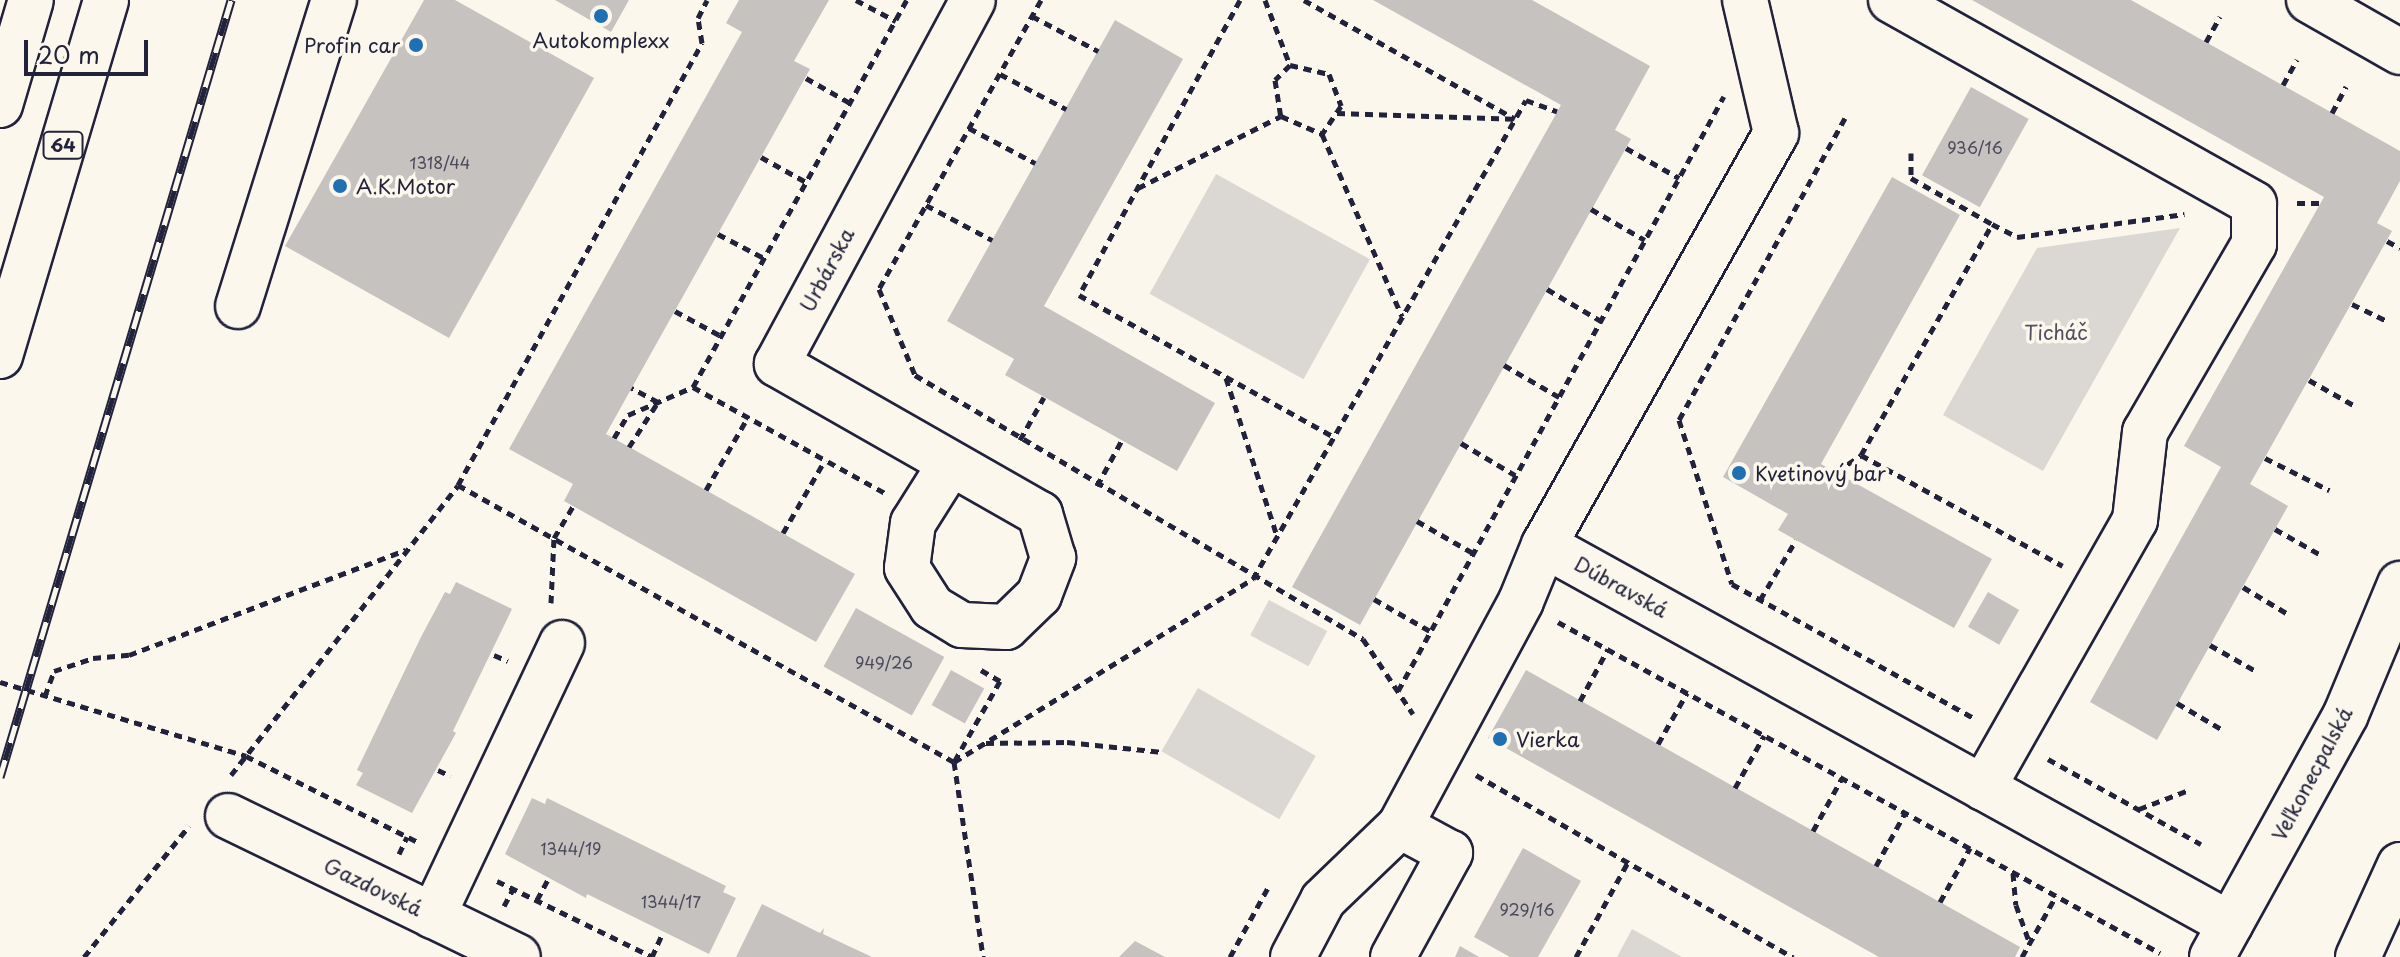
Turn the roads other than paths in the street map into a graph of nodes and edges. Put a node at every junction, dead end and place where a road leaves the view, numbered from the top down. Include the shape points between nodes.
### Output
1 (31, 0) edge
2 (106, 0) edge
3 (334, 0) edge
4 (973, 0) edge
5 (1891, 0) edge
6 (2309, 0) edge
7 (1750, 20) edge
8 (2400, 52) edge
9 (0, 105) edge
10 (10, 292) edge
11 (238, 306) dead end
12 (0, 356) edge
13 (949, 466) dead end
14 (1544, 545) junction
15 (2400, 584) edge
16 (555, 630) road end
17 (1983, 788) junction
18 (218, 804) road end
19 (1400, 826) junction
20 (2400, 865) edge
21 (433, 916) junction
22 (2221, 941) edge
23 (518, 957) edge
24 (1293, 957) edge
25 (1393, 957) edge
26 (2358, 957) edge

1 - 9 street
2 - 10 street, 64
3 - 11 street
4 - 13 street, Urbárska via 777,364
5 - 17 street via 2254,204 2254,244 2145,432 2135,520
6 - 8 street
7 - 14 street via 1776,133
10 - 12 street, 64
14 - 17 street, Dúbravská
14 - 19 street via 1521,601
15 - 22 street, Veľkonecpalská via 2346,714
16 - 21 street
17 - 22 street, Dúbravská
18 - 21 street, Gazdovská
19 - 24 street via 1323,900
19 - 25 street via 1450,853
20 - 26 street
21 - 23 street, Gazdovská

